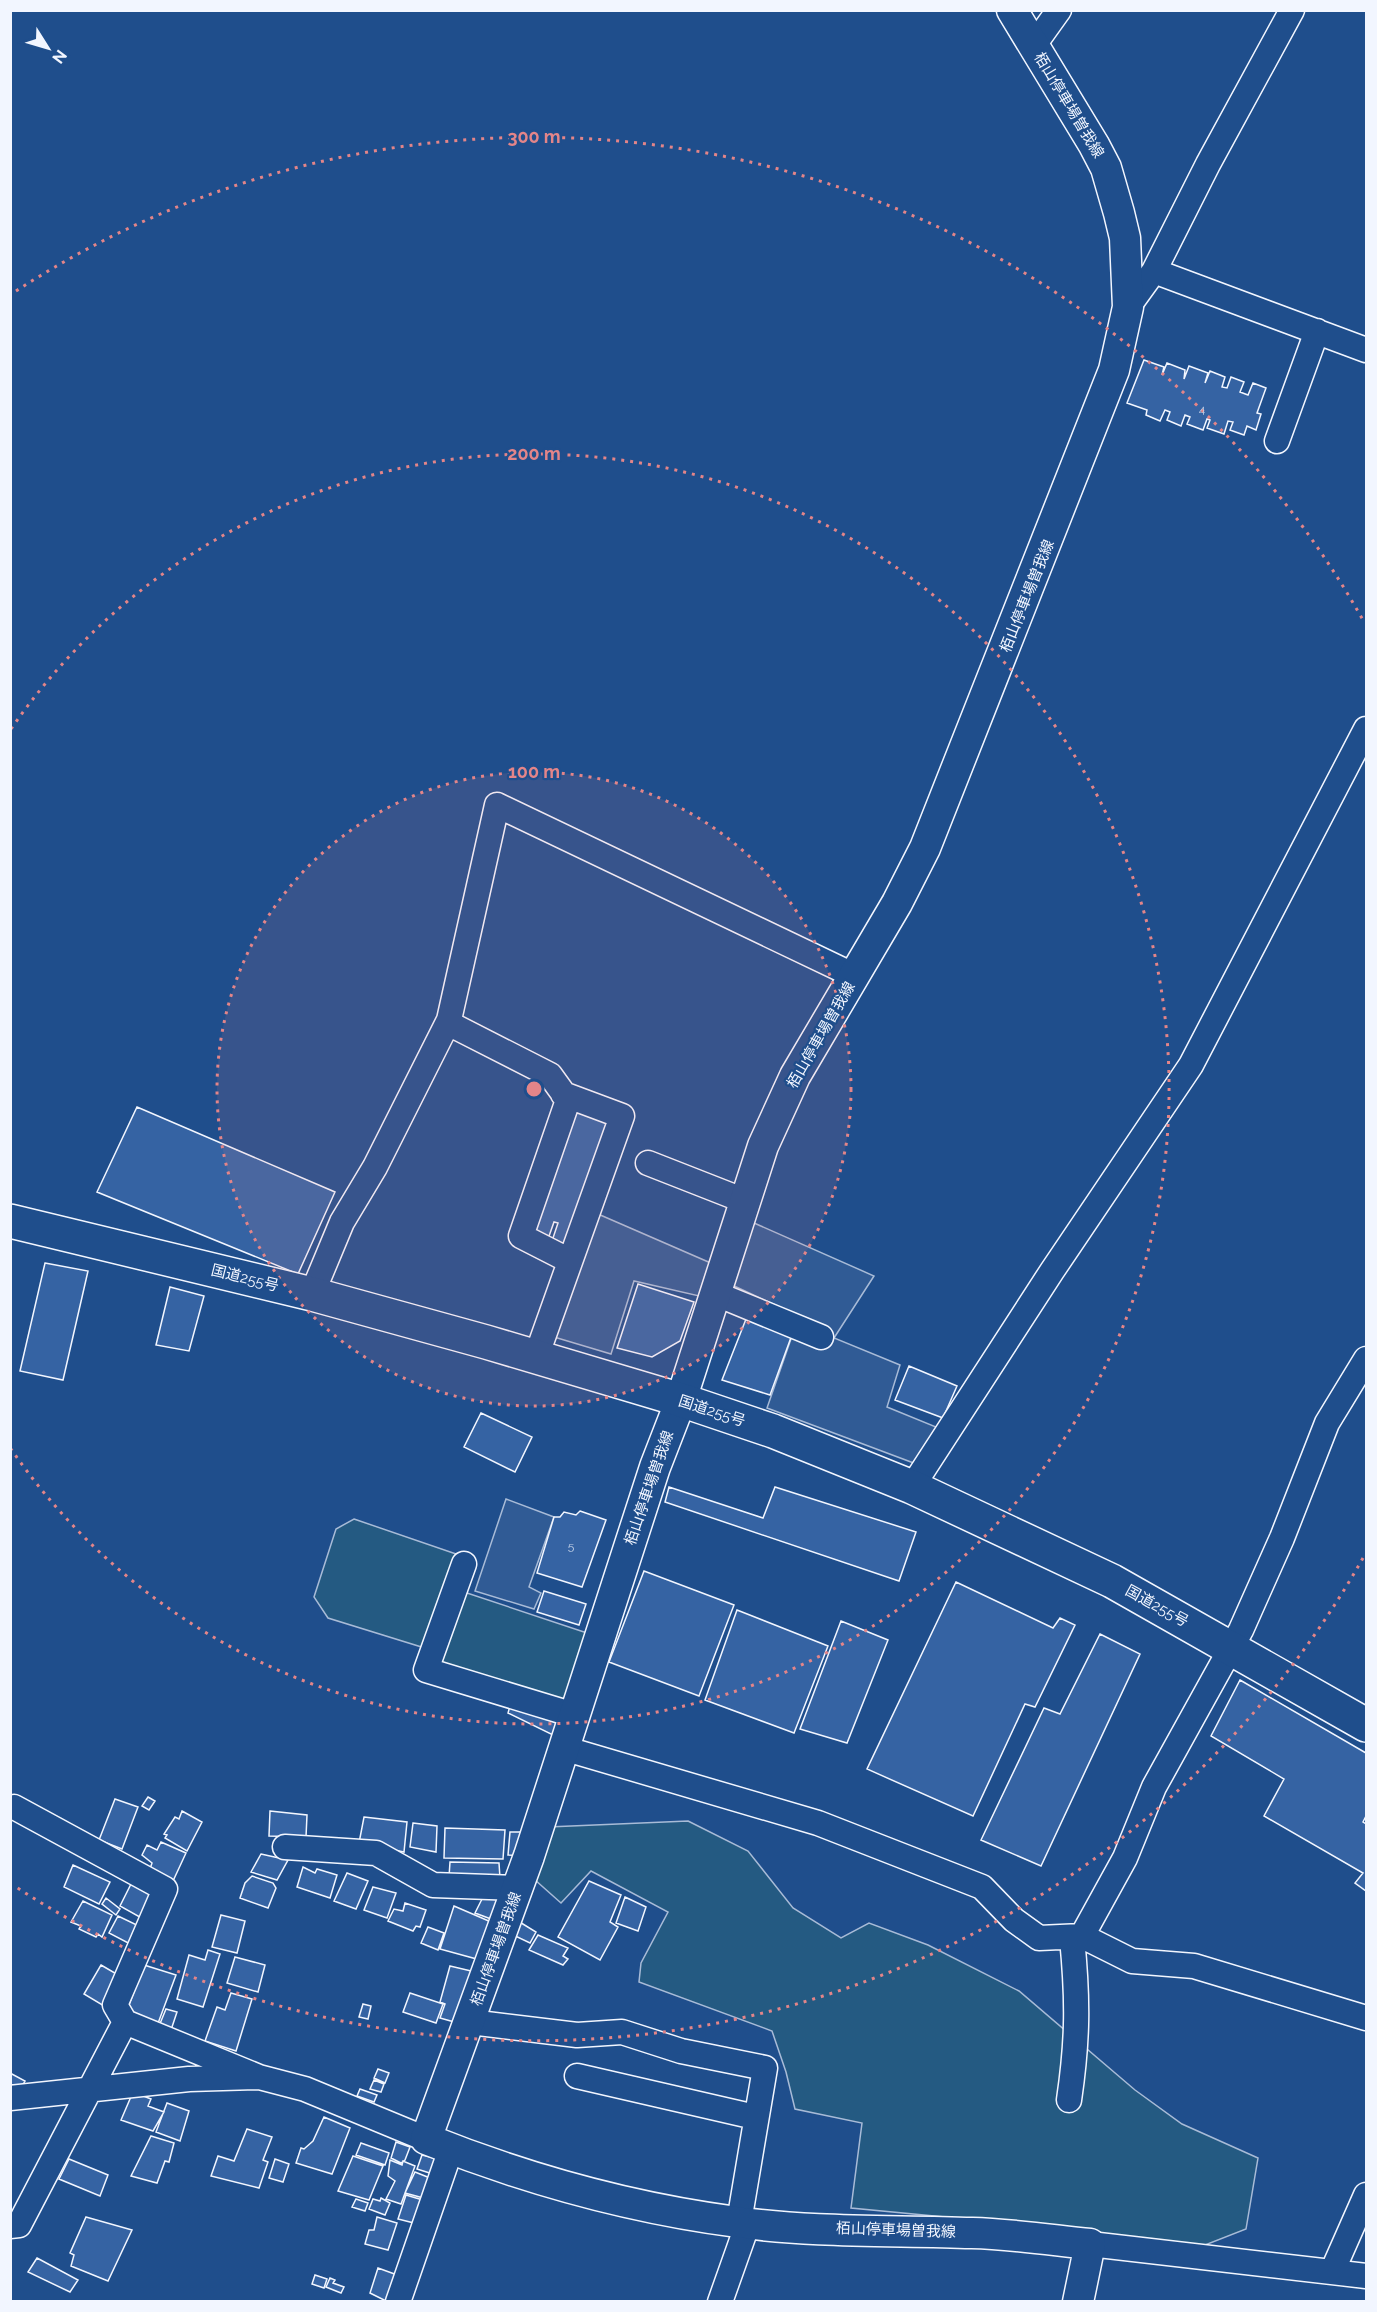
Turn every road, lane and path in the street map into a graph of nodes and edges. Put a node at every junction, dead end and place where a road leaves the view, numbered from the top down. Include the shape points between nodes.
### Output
1 (1012, 10) edge
2 (1059, 10) edge
3 (1292, 10) edge
4 (1034, 45) junction
5 (1154, 271) junction
6 (1128, 307) junction
7 (1317, 331) junction
8 (1366, 350) edge
9 (1277, 441) dead end
10 (1366, 729) edge
11 (855, 976) junction
12 (448, 1023) junction
13 (566, 1097) junction
14 (648, 1163) dead end
15 (745, 1201) junction
16 (10, 1221) edge
17 (570, 1261) junction
18 (714, 1293) junction
19 (312, 1294) junction
20 (821, 1337) dead end
21 (536, 1357) junction
22 (1366, 1359) edge
23 (681, 1400) junction
24 (912, 1487) junction
25 (464, 1564) dead end
26 (1232, 1648) junction
27 (574, 1715) junction
28 (1366, 1725) edge
29 (563, 1748) junction
30 (14, 1807) dead end
31 (285, 1847) dead end
32 (517, 1888) junction
33 (1077, 1937) junction
34 (1366, 2018) edge
35 (125, 2022) junction
36 (470, 2022) junction
37 (577, 2076) dead end
38 (260, 2077) junction
39 (89, 2089) junction
40 (10, 2098) edge
41 (1069, 2100) dead end
42 (754, 2117) junction
43 (439, 2144) junction
44 (1366, 2195) edge
45 (744, 2223) junction
46 (10, 2226) edge
47 (1090, 2244) junction
48 (1332, 2272) junction
49 (1366, 2276) edge
50 (398, 2301) edge
51 (720, 2301) edge
52 (1078, 2301) edge

1 - 4 main road, 栢山停車場曽我線
2 - 4 street
3 - 5 street
4 - 6 main road, 栢山停車場曽我線 via 1106,168 1125,237
5 - 6 street
5 - 7 street
6 - 11 main road, 栢山停車場曽我線 via 1114,370 934,827
7 - 8 street
7 - 9 street
10 - 24 street via 1191,1065
11 - 12 street via 497,805
11 - 15 main road, 栢山停車場曽我線 via 776,1113
12 - 13 street via 550,1075
12 - 19 street via 375,1167 342,1222
13 - 17 street via 521,1236
13 - 17 street via 622,1116
14 - 15 street
15 - 18 main road, 栢山停車場曽我線
16 - 19 highway, 国道255号
17 - 21 street
18 - 20 street
18 - 23 main road, 栢山停車場曽我線
19 - 21 highway, 国道255号
21 - 23 highway, 国道255号
22 - 26 street via 1327,1423 1282,1538
23 - 24 highway, 国道255号 via 773,1431
23 - 27 main road, 栢山停車場曽我線 via 655,1467
24 - 26 highway, 国道255号 via 1112,1581
25 - 27 street via 426,1670
26 - 28 highway, 国道255号
26 - 33 street via 1154,1787 1125,1858
27 - 29 main road, 栢山停車場曽我線
29 - 32 main road, 栢山停車場曽我線
29 - 33 street via 818,1823 982,1887 1014,1920 1039,1938
30 - 35 street via 165,1889 114,2004
31 - 32 street via 376,1853 433,1886
32 - 36 main road, 栢山停車場曽我線
33 - 34 street via 1132,1961 1194,1966
33 - 41 street via 1078,2032
35 - 38 street
35 - 39 street
36 - 42 street via 577,2034 622,2032 681,2051 765,2068
36 - 43 main road, 栢山停車場曽我線
37 - 42 street
38 - 39 street
38 - 43 street via 305,2089
39 - 40 street
39 - 46 street via 19,2225
42 - 45 street
43 - 45 main road, 栢山停車場曽我線 via 548,2183
43 - 50 street
44 - 48 street
45 - 47 main road, 栢山停車場曽我線 via 974,2233
45 - 51 street
47 - 48 street
47 - 52 main road
48 - 49 street

